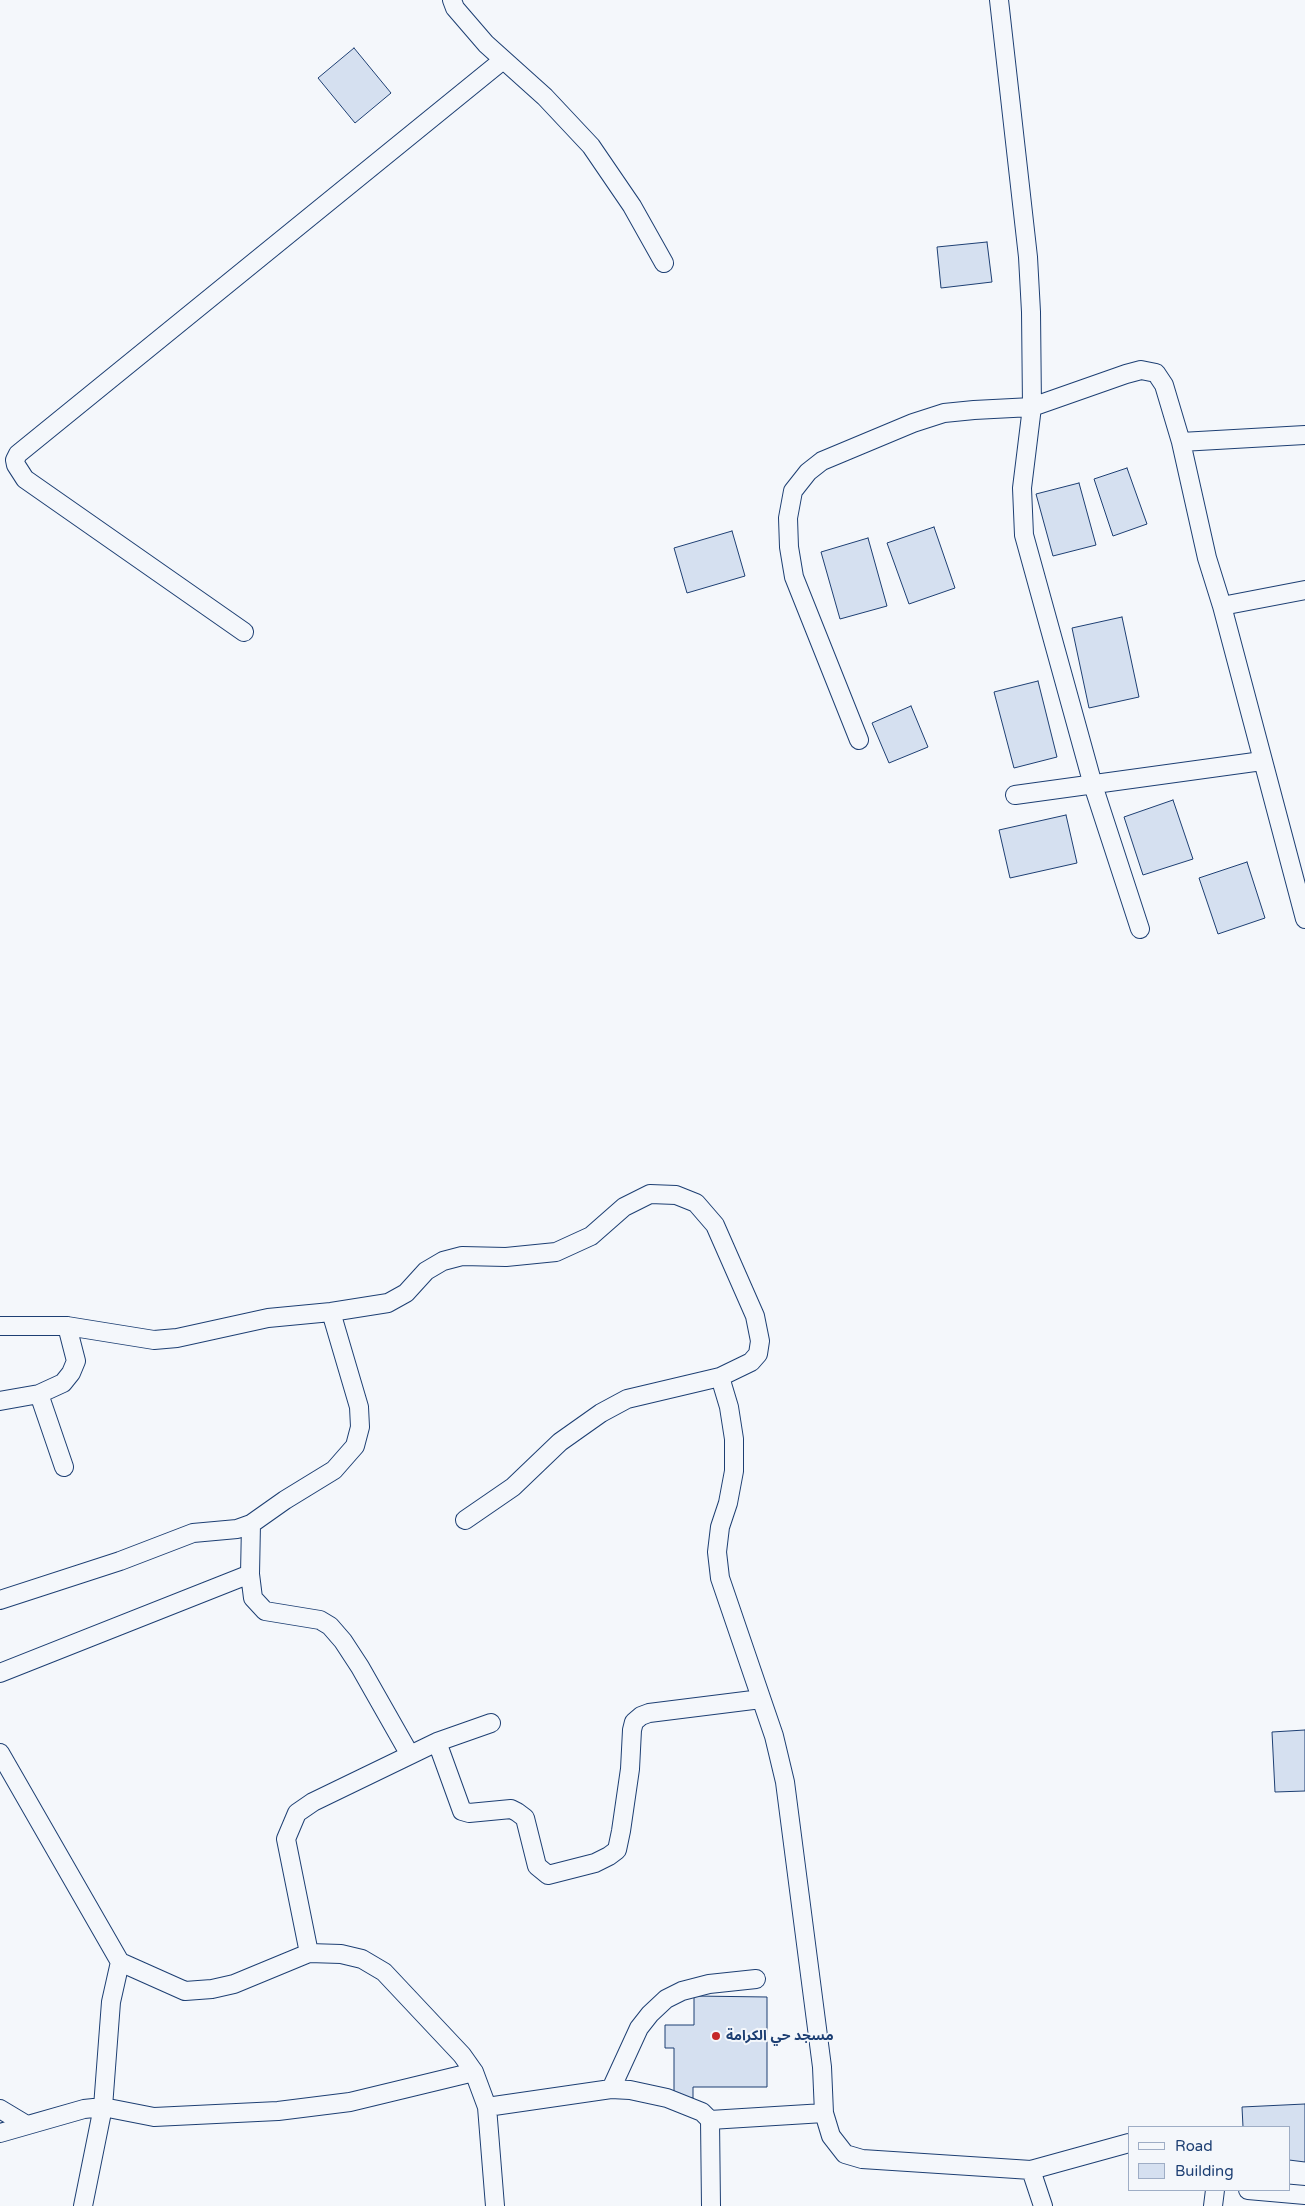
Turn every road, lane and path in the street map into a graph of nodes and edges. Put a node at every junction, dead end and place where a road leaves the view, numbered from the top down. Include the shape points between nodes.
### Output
1 (452, 0) edge
2 (999, 0) edge
3 (503, 60) junction
4 (664, 263) dead end
5 (1032, 407) junction
6 (1305, 435) edge
7 (1181, 442) junction
8 (1305, 590) edge
9 (1222, 606) junction
10 (244, 632) dead end
11 (859, 740) dead end
12 (1262, 761) junction
13 (1093, 785) junction
14 (1014, 795) dead end
15 (1305, 919) edge
16 (1140, 929) dead end
17 (330, 1312) junction
18 (0, 1326) edge
19 (67, 1326) junction
20 (720, 1377) junction
21 (39, 1394) junction
22 (0, 1401) edge
23 (64, 1467) dead end
24 (465, 1520) dead end
25 (251, 1524) junction
26 (250, 1574) junction
27 (0, 1600) edge
28 (0, 1672) edge
29 (761, 1700) junction
30 (491, 1723) dead end
31 (437, 1742) junction
32 (0, 1752) edge
33 (410, 1755) junction
34 (309, 1953) junction
35 (120, 1962) junction
36 (756, 1979) dead end
37 (474, 2072) junction
38 (611, 2089) junction
39 (102, 2107) junction
40 (487, 2107) junction
41 (0, 2109) edge
42 (824, 2113) junction
43 (710, 2120) junction
44 (24, 2124) junction
45 (0, 2132) edge
46 (1128, 2143) edge
47 (1031, 2170) junction
48 (1214, 2191) edge
49 (1259, 2191) edge
50 (1305, 2195) edge
51 (82, 2206) edge
52 (495, 2206) edge
53 (711, 2206) edge
54 (1042, 2206) edge
55 (1213, 2206) edge

1 - 3 street via 455,8
2 - 5 street via 1028,258
3 - 4 street via 545,97 591,146 632,206
3 - 10 street via 18,454 15,460 25,479
5 - 7 street via 1126,374 1141,370 1156,373 1164,385
5 - 11 street via 944,413 912,423 822,461 793,491 788,537 794,577
5 - 13 street via 1022,488 1024,534
6 - 7 street
7 - 9 street via 1198,525
8 - 9 street
9 - 12 street
12 - 13 street
12 - 15 street
13 - 14 street
13 - 16 street
17 - 19 street via 268,1318 154,1340
17 - 20 street via 388,1303 406,1293 426,1271 443,1261 462,1256 506,1257 556,1252 591,1236 636,1200 650,1194 676,1195 696,1203 715,1225 755,1316 760,1341 758,1354 751,1362
17 - 25 street via 358,1407 360,1427 355,1446 334,1470
18 - 19 street
19 - 21 street via 76,1361 63,1383
20 - 24 street via 627,1399 601,1413 560,1442 513,1487
20 - 29 street via 730,1408 734,1439 734,1471 717,1552 720,1578
21 - 22 street
21 - 23 street
25 - 26 street
25 - 27 street via 192,1533 120,1561
26 - 28 street
26 - 33 street via 253,1598 265,1611 320,1620 330,1626 360,1667
29 - 31 street via 641,1716 634,1722 632,1730 630,1769 616,1850 595,1864 548,1875 537,1866 525,1818 511,1809 469,1814 462,1810
29 - 42 street via 785,1782 822,2067
30 - 31 street
31 - 33 street
32 - 35 street
33 - 34 street via 313,1802 298,1813 291,1825 286,1839
34 - 35 street via 212,1990 185,1991
34 - 37 street via 362,1959 384,1972
35 - 39 street via 111,2002
36 - 38 street via 709,1984 666,1999 639,2028
37 - 39 street via 350,2102 278,2110 154,2117
37 - 40 street
38 - 40 street
38 - 43 street via 667,2098 702,2112
39 - 44 street
39 - 51 street
40 - 52 street
41 - 44 street
42 - 43 street
42 - 47 street via 831,2136 844,2154 852,2157
43 - 53 street
44 - 45 street
46 - 47 street
47 - 54 street
48 - 55 street
49 - 50 street

